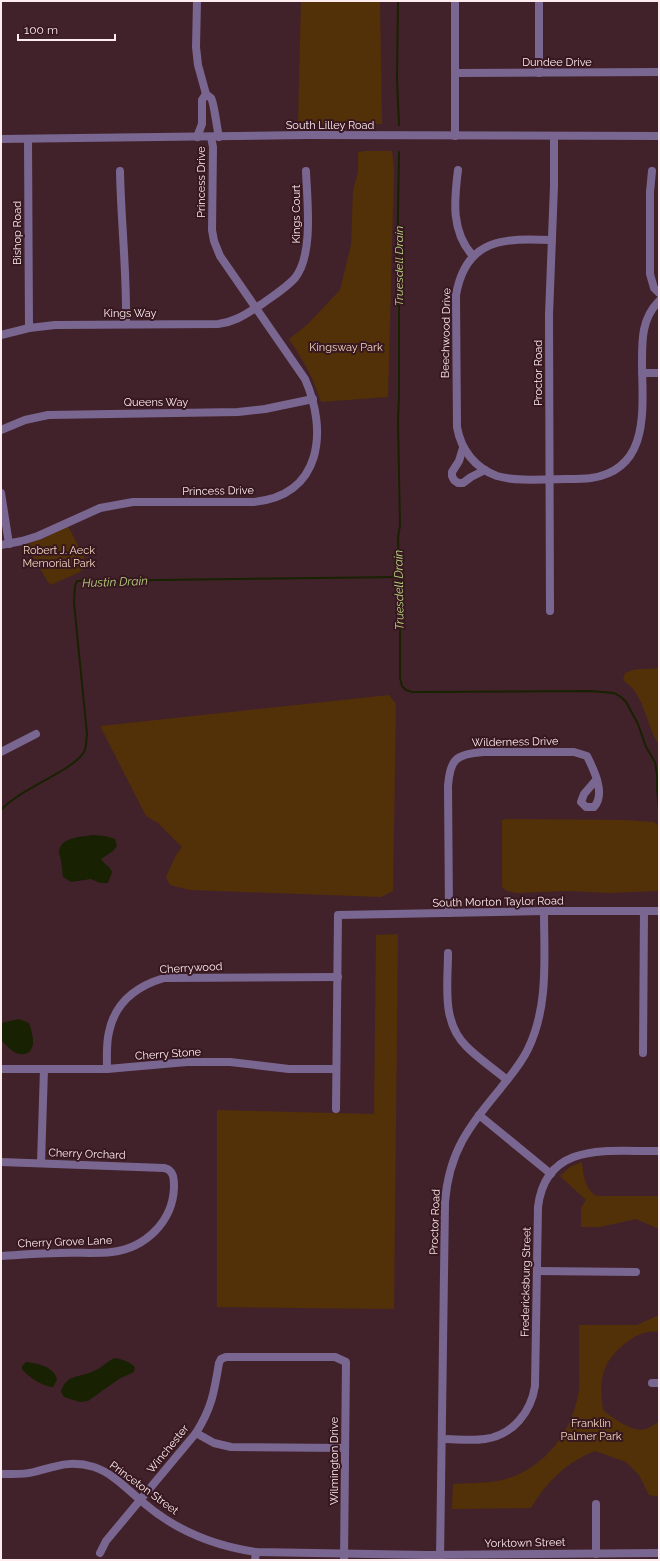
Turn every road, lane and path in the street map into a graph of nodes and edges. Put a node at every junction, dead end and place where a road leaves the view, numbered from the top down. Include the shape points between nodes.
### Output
1 (196, 1) edge
2 (455, 1) edge
3 (539, 1) edge
4 (659, 72) edge
5 (455, 73) junction
6 (539, 73) junction
7 (206, 94) junction
8 (455, 136) junction
9 (554, 136) junction
10 (659, 136) edge
11 (196, 137) junction
12 (215, 137) junction
13 (1, 139) edge
14 (28, 139) junction
15 (458, 170) dead end
16 (120, 171) dead end
17 (306, 171) dead end
18 (652, 171) dead end
19 (552, 240) junction
20 (474, 256) junction
21 (659, 293) edge
22 (659, 302) edge
23 (256, 308) junction
24 (126, 324) junction
25 (29, 328) junction
26 (1, 334) edge
27 (642, 373) junction
28 (659, 373) edge
29 (313, 399) junction
30 (1, 430) edge
31 (463, 448) junction
32 (485, 470) junction
33 (549, 478) junction
34 (1, 493) edge
35 (5, 544) edge
36 (550, 611) dead end
37 (36, 734) dead end
38 (1, 752) edge
39 (596, 780) dead end
40 (544, 911) junction
41 (644, 911) junction
42 (659, 911) edge
43 (449, 913) junction
44 (448, 953) dead end
45 (338, 977) junction
46 (643, 1053) dead end
47 (1, 1069) edge
48 (44, 1069) junction
49 (107, 1069) junction
50 (336, 1069) junction
51 (507, 1080) junction
52 (336, 1109) dead end
53 (479, 1115) junction
54 (659, 1151) edge
55 (1, 1162) edge
56 (41, 1163) junction
57 (171, 1172) joint
58 (551, 1174) junction
59 (1, 1256) edge
60 (537, 1271) junction
61 (636, 1272) dead end
62 (346, 1362) joint
63 (196, 1432) junction
64 (442, 1439) junction
65 (345, 1448) junction
66 (1, 1474) edge
67 (140, 1500) junction
68 (596, 1504) dead end
69 (100, 1553) dead end
70 (659, 1553) edge
71 (596, 1554) junction
72 (390, 1555) joint
73 (255, 1556) edge
74 (344, 1557) edge
75 (542, 1557) edge
76 (643, 1557) edge
77 (440, 1558) edge

1 - 7 street, Princess Drive via 196,47
2 - 5 street
3 - 6 street
4 - 6 street, Dundee Drive
5 - 6 street, Dundee Drive
5 - 8 street
7 - 11 street, Princess Drive via 202,100 202,124
7 - 12 street, Princess Drive via 214,104
8 - 9 street, South Lilley Road
8 - 12 street, South Lilley Road
9 - 10 street, South Lilley Road
9 - 19 street, Proctor Road
11 - 12 street, South Lilley Road
11 - 14 street, South Lilley Road
12 - 23 street, Princess Drive via 212,230 214,241 220,256
13 - 14 street, South Lilley Road
14 - 25 street, Bishop Road
15 - 20 street via 456,223 463,243
16 - 24 street via 126,267
17 - 23 street, Kings Court via 307,246 304,262 288,285
18 - 21 street via 650,274 654,288
19 - 20 street, Beechwood Drive via 503,241 487,246
19 - 33 street, Proctor Road via 549,315
20 - 31 street, Beechwood Drive via 462,273 456,295 456,420
22 - 27 street, Beechwood Drive via 644,327
23 - 24 street, Kings Way via 242,318 223,323
23 - 29 street, Princess Drive via 305,379
24 - 25 street, Kings Way
25 - 26 street, Kings Way
27 - 28 street
27 - 33 street, Beechwood Drive via 641,428 636,445 627,459 613,470 597,477
29 - 30 street, Queens Way via 238,412 53,414 24,420
29 - 35 street, Princess Drive via 318,430 314,457 301,479 279,495 253,502 115,504 88,513 38,536
31 - 32 street, Beechwood Drive via 474,462
31 - 32 street via 452,472 454,480 463,483
32 - 33 street, Beechwood Drive via 509,478
33 - 36 street, Proctor Road
34 - 35 street
37 - 38 street
39 - 43 street, Wilderness Drive via 587,756 574,752 483,752 468,753 456,759 449,772 448,786
40 - 41 street, South Morton Taylor Road
40 - 43 street, South Morton Taylor Road
40 - 51 street, Proctor Road via 543,992 540,1016 527,1050
41 - 42 street, South Morton Taylor Road
41 - 46 street
43 - 45 street, South Morton Taylor Road via 338,915
44 - 51 street via 448,1009 452,1026 466,1046
45 - 49 street, Cherrywood via 164,978 154,981 135,990 118,1009 108,1032
45 - 50 street
47 - 48 street, Cherry Stone
48 - 49 street, Cherry Stone
48 - 56 street
49 - 50 street, Cherry Stone via 187,1062 230,1062 289,1069
50 - 52 street
51 - 53 street, Proctor Road
53 - 58 street
53 - 64 street, Proctor Road via 457,1150 449,1172 446,1192
54 - 58 street, Fredericksburg Street via 585,1153 563,1162
55 - 56 street, Cherry Orchard
56 - 57 street, Cherry Orchard via 164,1168
57 - 59 street, Cherry Grove Lane via 173,1195 168,1215 155,1233 133,1247 106,1253
58 - 60 street, Fredericksburg Street via 543,1186 538,1202
60 - 61 street
60 - 64 street, Fredericksburg Street via 535,1386 528,1410 514,1426 495,1437 478,1440
62 - 63 street, Winchester via 335,1357 224,1358 220,1360 212,1401
62 - 65 street, Wilmington Drive
63 - 65 street via 214,1443 231,1447
63 - 67 street, Winchester
64 - 77 street, Proctor Road
65 - 74 street, Wilmington Drive
66 - 67 street, Princeton Street via 24,1474 60,1464 82,1464 95,1467 107,1474
67 - 69 street, Winchester via 106,1540
67 - 73 street, Princeton Street via 166,1520 194,1535
68 - 71 street
70 - 76 street, Yorktown Street
71 - 75 street, Yorktown Street
71 - 76 street, Yorktown Street
72 - 74 street, Princeton Street
72 - 77 street, Yorktown Street
73 - 74 street, Princeton Street
75 - 77 street, Yorktown Street

